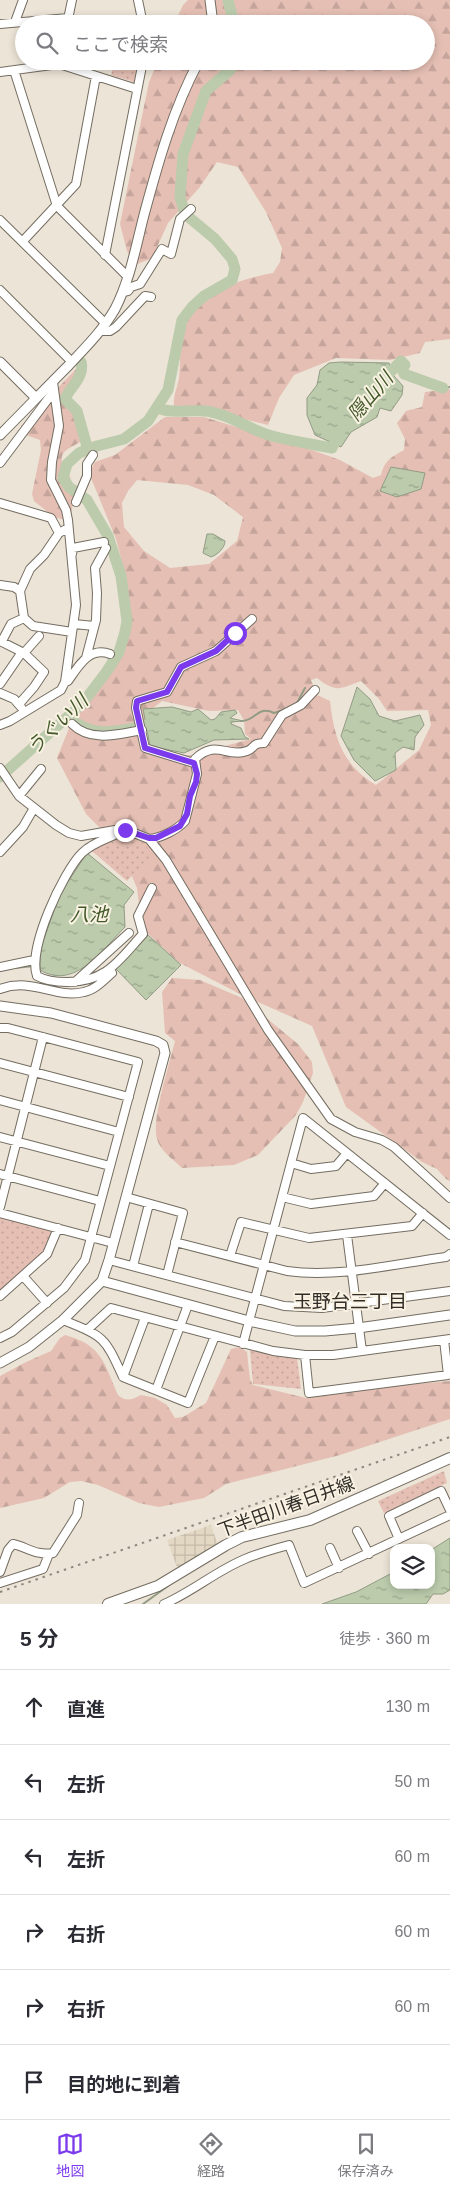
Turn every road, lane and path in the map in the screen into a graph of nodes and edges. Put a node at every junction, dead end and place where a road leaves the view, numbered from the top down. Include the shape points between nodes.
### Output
1 (23, 0) edge
2 (72, 0) edge
3 (138, 0) edge
4 (210, 0) edge
5 (18, 15) edge
6 (69, 15) edge
7 (141, 15) edge
8 (212, 15) edge
9 (15, 22) edge
10 (0, 24) edge
11 (14, 70) joint
12 (79, 70) edge
13 (141, 70) edge
14 (194, 70) edge
15 (0, 72) edge
16 (96, 76) junction
17 (137, 89) junction
18 (58, 206) junction
19 (191, 209) dead end
20 (0, 220) edge
21 (23, 241) junction
22 (105, 255) junction
23 (128, 277) junction
24 (0, 290) edge
25 (123, 292) junction
26 (151, 297) dead end
27 (103, 327) junction
28 (0, 362) edge
29 (72, 362) junction
30 (53, 387) junction
31 (36, 398) junction
32 (0, 435) edge
33 (93, 455) dead end
34 (0, 463) edge
35 (0, 502) edge
36 (76, 502) dead end
37 (68, 528) junction
38 (59, 533) junction
39 (71, 555) junction
40 (0, 585) edge
41 (20, 591) junction
42 (24, 618) junction
43 (252, 619) dead end
44 (74, 624) junction
45 (94, 626) junction
46 (72, 632) junction
47 (38, 636) dead end
48 (1, 641) edge
49 (23, 653) junction
50 (110, 654) dead end
51 (86, 658) junction
52 (64, 682) junction
53 (0, 684) edge
54 (315, 690) dead end
55 (0, 693) edge
56 (19, 704) junction
57 (25, 712) junction
58 (72, 724) dead end
59 (0, 725) edge
60 (142, 730) junction
61 (194, 763) junction
62 (0, 768) edge
63 (41, 770) dead end
64 (20, 796) junction
65 (34, 808) junction
66 (125, 830) junction
67 (149, 838) junction
68 (0, 852) edge
69 (152, 888) dead end
70 (129, 933) dead end
71 (34, 960) junction
72 (0, 967) edge
73 (110, 970) junction
74 (75, 982) junction
75 (0, 989) edge
76 (0, 1006) edge
77 (0, 1028) edge
78 (44, 1036) junction
79 (0, 1063) edge
80 (34, 1072) junction
81 (129, 1097) junction
82 (0, 1100) edge
83 (25, 1107) junction
84 (119, 1132) junction
85 (0, 1138) edge
86 (16, 1142) junction
87 (347, 1153) junction
88 (291, 1164) junction
89 (110, 1166) junction
90 (4, 1175) edge
91 (385, 1183) junction
92 (282, 1197) junction
93 (126, 1198) junction
94 (450, 1198) edge
95 (100, 1202) junction
96 (149, 1204) junction
97 (0, 1207) edge
98 (0, 1213) edge
99 (423, 1213) junction
100 (58, 1228) junction
101 (273, 1231) junction
102 (347, 1235) junction
103 (450, 1235) edge
104 (92, 1237) junction
105 (175, 1242) junction
106 (113, 1243) junction
107 (450, 1254) edge
108 (230, 1256) junction
109 (109, 1260) junction
110 (264, 1265) junction
111 (133, 1266) junction
112 (351, 1271) junction
113 (167, 1275) junction
114 (23, 1276) junction
115 (102, 1281) junction
116 (450, 1291) edge
117 (0, 1296) edge
118 (255, 1299) junction
119 (47, 1303) junction
120 (355, 1304) junction
121 (188, 1306) junction
122 (450, 1315) edge
123 (145, 1318) junction
124 (63, 1320) junction
125 (249, 1322) junction
126 (180, 1327) junction
127 (358, 1328) junction
128 (87, 1330) junction
129 (214, 1336) junction
130 (0, 1338) edge
131 (447, 1340) edge
132 (243, 1344) junction
133 (362, 1351) junction
134 (305, 1355) junction
135 (0, 1363) edge
136 (123, 1377) junction
137 (156, 1390) junction
138 (450, 1458) edge
139 (79, 1503) dead end
140 (450, 1510) edge
141 (450, 1516) edge
142 (358, 1531) dead end
143 (400, 1539) junction
144 (330, 1548) dead end
145 (49, 1554) junction
146 (368, 1554) junction
147 (339, 1568) junction
148 (0, 1572) edge
149 (0, 1583) edge
150 (108, 1604) edge
151 (165, 1604) edge

1 - 5 street
2 - 6 street
3 - 7 street
4 - 8 street
9 - 10 street
11 - 15 street
11 - 18 street
12 - 16 street
13 - 17 street
14 - 23 street via 166,140
16 - 17 street
16 - 18 street via 76,184
17 - 22 street
18 - 21 street
18 - 22 street
19 - 25 street via 180,219 171,254 162,249 140,284
20 - 21 street
21 - 27 street
22 - 23 street
23 - 25 street
24 - 29 street
25 - 27 street
26 - 27 street via 145,296 110,331
27 - 29 street
28 - 31 street
29 - 30 street
30 - 31 street
30 - 34 street
30 - 37 street via 59,426 51,480 66,510
31 - 32 street
33 - 36 street via 87,464
35 - 38 street via 51,518
37 - 38 street
37 - 39 street
38 - 41 street via 30,570
39 - 44 street via 76,598
39 - 45 street via 73,548 105,545 94,568 98,593
40 - 41 street
41 - 42 street
42 - 46 street via 33,626
42 - 48 street via 11,624
43 - 60 street via 216,651 181,667 167,692 137,701
44 - 45 street
44 - 46 street
45 - 51 street
46 - 52 street
47 - 49 street
48 - 49 street
49 - 53 street
49 - 56 street via 44,672
50 - 51 street via 95,652
51 - 52 street
52 - 57 street via 61,690
54 - 61 street via 301,705 282,715 264,743 256,743 246,751 202,752
55 - 56 street
56 - 57 street
57 - 59 street
58 - 60 street via 95,736
60 - 61 street via 145,748
61 - 67 street via 197,774 185,821 156,838
62 - 64 street
63 - 64 street
64 - 65 street
65 - 66 street via 69,833 82,836
65 - 68 street via 23,827
66 - 67 street
66 - 71 street via 95,844 76,861 58,891
67 - 94 street via 166,860 268,1030 331,1120 394,1147
69 - 73 street via 138,916 143,934
70 - 74 street
71 - 72 street
71 - 74 street via 37,976 44,980
73 - 74 street via 91,980
73 - 75 street via 112,973 102,982 85,992 70,993 20,984
76 - 93 street via 51,1013 163,1045 165,1053
77 - 78 street
78 - 80 street
78 - 81 street via 138,1062
79 - 80 street
80 - 81 street
80 - 83 street
81 - 84 street
82 - 83 street
83 - 84 street
83 - 86 street
84 - 89 street
85 - 86 street
86 - 89 street
86 - 90 street
87 - 88 street via 336,1166 311,1169
87 - 88 street via 303,1118
87 - 91 street
88 - 92 street
89 - 95 street
90 - 95 street
90 - 97 street
91 - 92 street via 374,1196 311,1204
91 - 99 street
92 - 101 street
93 - 96 street
93 - 106 street
95 - 104 street
96 - 105 street via 183,1213
96 - 111 street
98 - 100 street
99 - 102 street via 412,1226
99 - 103 street
100 - 104 street
100 - 114 street via 47,1254
101 - 102 street via 309,1238
101 - 108 street via 241,1222
101 - 110 street
102 - 112 street
104 - 106 street
104 - 119 street via 78,1272
105 - 108 street
105 - 113 street
106 - 109 street
107 - 112 street
108 - 110 street
109 - 111 street
109 - 115 street
110 - 112 street via 304,1273
110 - 118 street
111 - 113 street
112 - 120 street
113 - 118 street
114 - 117 street
114 - 119 street
115 - 121 street
115 - 124 street
116 - 120 street
118 - 120 street via 303,1308
118 - 125 street
119 - 130 street
120 - 127 street
121 - 125 street
121 - 126 street
122 - 127 street
123 - 126 street
123 - 128 street via 112,1308
123 - 136 street
124 - 128 street
124 - 135 street via 29,1347
125 - 127 street via 309,1332
125 - 132 street
126 - 129 street
126 - 137 street
127 - 133 street
128 - 136 street via 105,1340
129 - 132 street
129 - 137 street via 188,1402
131 - 133 street
131 - 134 street via 448,1375 309,1393
132 - 134 street
133 - 134 street
136 - 137 street
138 - 150 main road, 下半田川春日井線 via 310,1520 242,1537 158,1586
139 - 145 street via 77,1515
140 - 143 street via 441,1491 389,1516
141 - 143 street
142 - 146 street
143 - 146 street
144 - 147 street
145 - 148 street via 34,1553 12,1544
145 - 149 street via 44,1569
146 - 147 street
147 - 151 street via 304,1583 289,1545 243,1559

